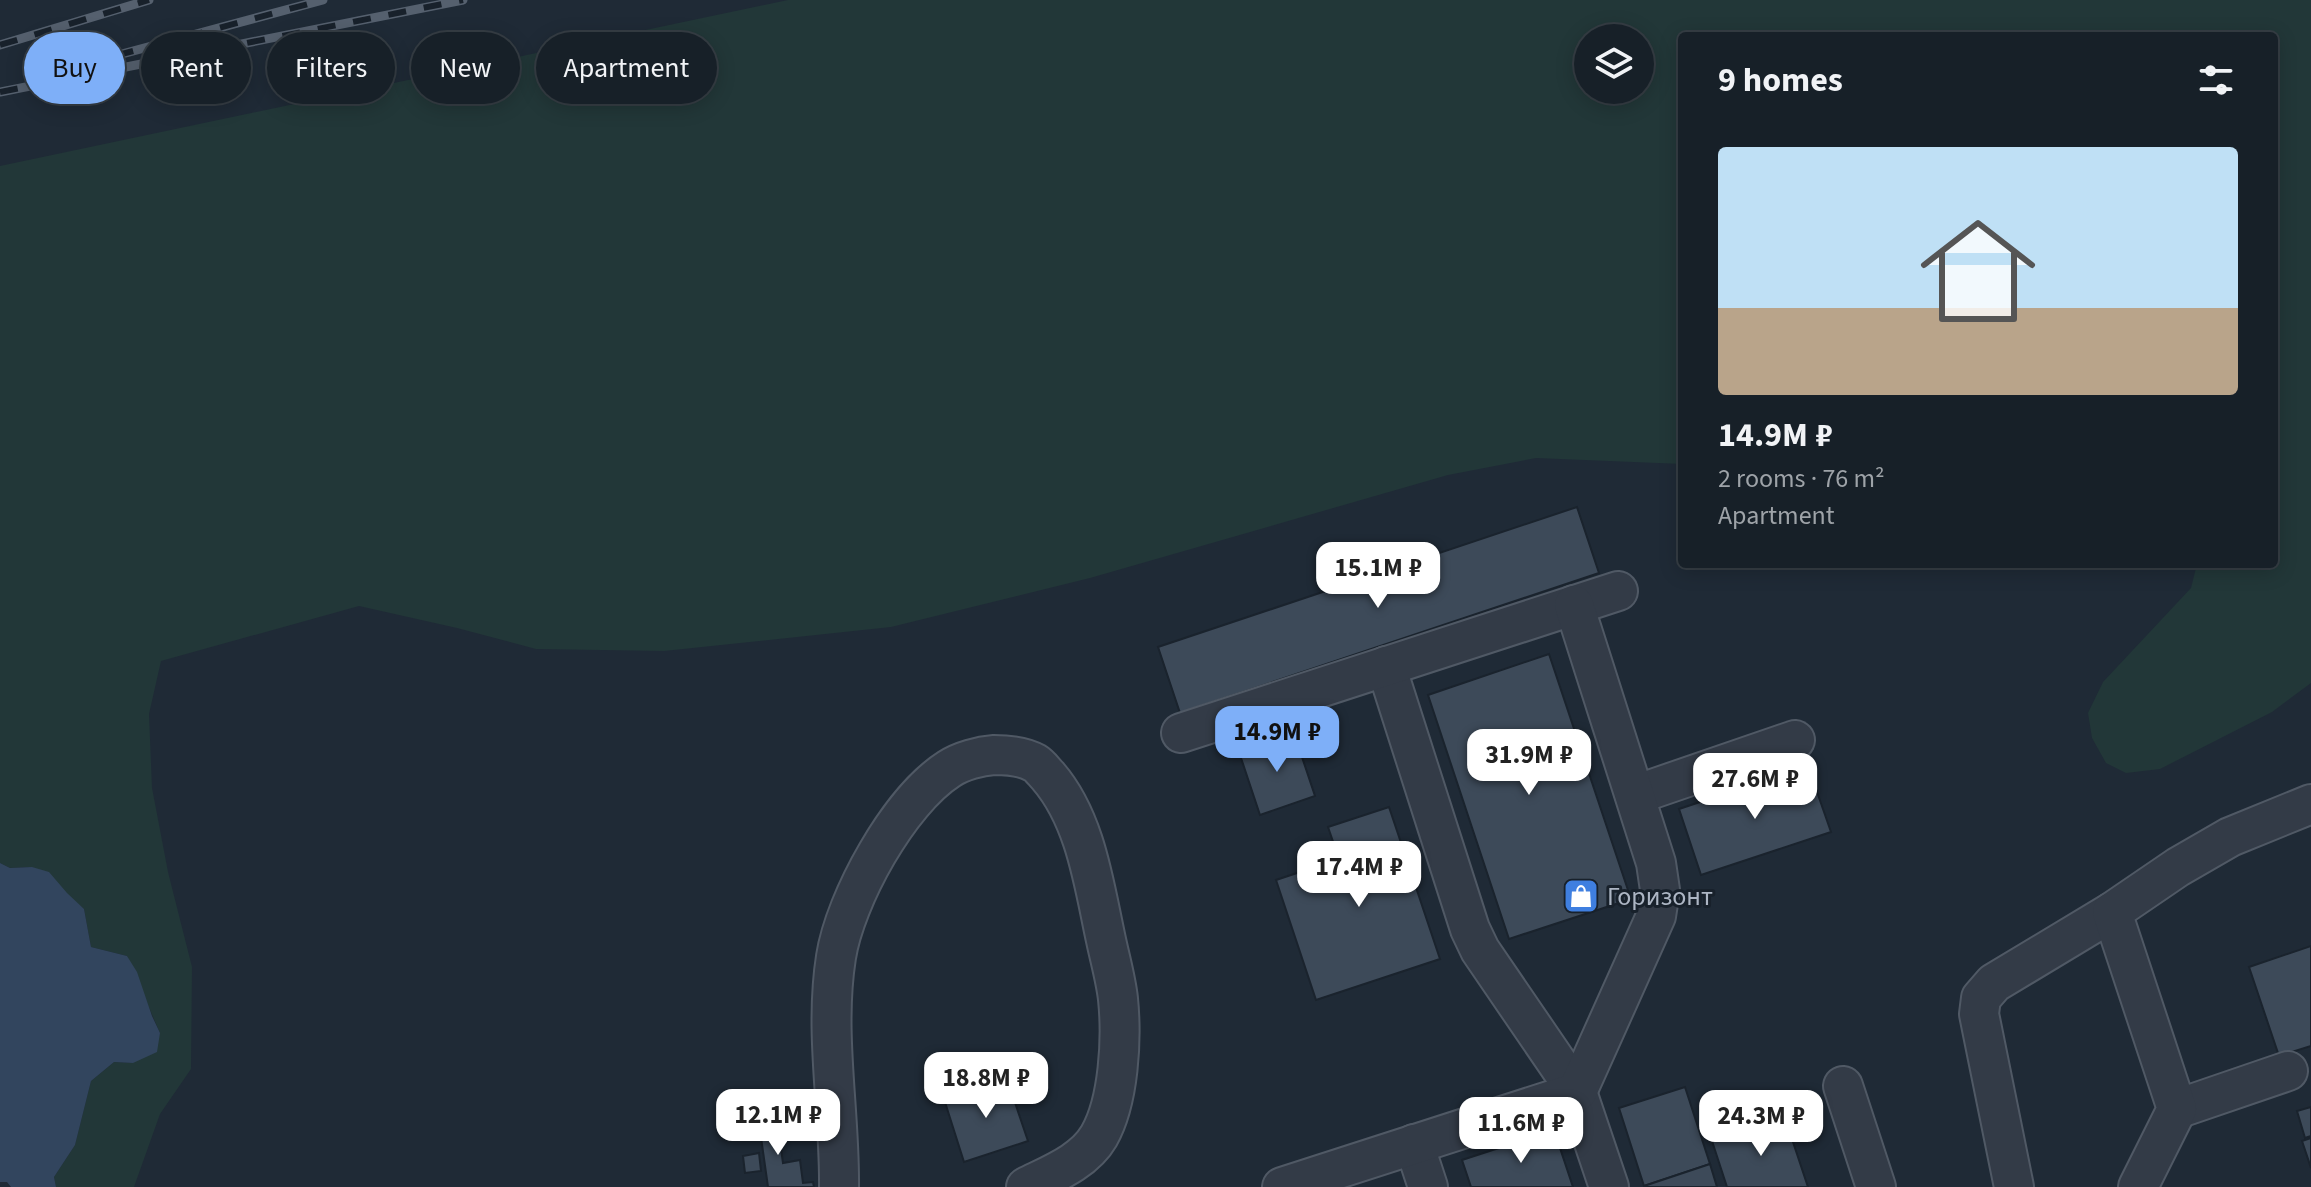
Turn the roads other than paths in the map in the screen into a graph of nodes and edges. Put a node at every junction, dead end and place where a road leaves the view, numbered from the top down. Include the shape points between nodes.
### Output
1 (1618, 591) dead end
2 (1574, 605) junction
3 (1386, 666) junction
4 (1181, 733) dead end
5 (1795, 740) dead end
6 (1635, 795) junction
7 (2311, 804) edge
8 (2112, 912) junction
9 (2288, 1071) dead end
10 (1843, 1086) dead end
11 (1577, 1092) junction
12 (2177, 1109) junction
13 (1414, 1144) junction
14 (839, 1187) edge
15 (1026, 1187) edge
16 (1282, 1187) edge
17 (1428, 1187) edge
18 (1609, 1187) edge
19 (1876, 1187) edge
20 (2014, 1187) edge
21 (2138, 1187) edge

1 - 2 lane
2 - 3 lane
2 - 6 lane
3 - 4 lane
3 - 11 lane via 1470,929
5 - 6 lane
6 - 11 lane via 1658,876 1656,916
7 - 8 lane via 2230,837
8 - 12 lane
8 - 20 lane via 1994,983 1981,998 1979,1014
9 - 12 lane
10 - 19 lane
11 - 13 lane
11 - 18 lane
12 - 21 lane
13 - 16 lane
13 - 17 lane
14 - 15 lane via 831,1002 847,914 881,847 920,793 950,767 1011,754 1036,763 1068,806 1092,873 1118,999 1118,1066 1112,1107 1099,1137 1080,1158

